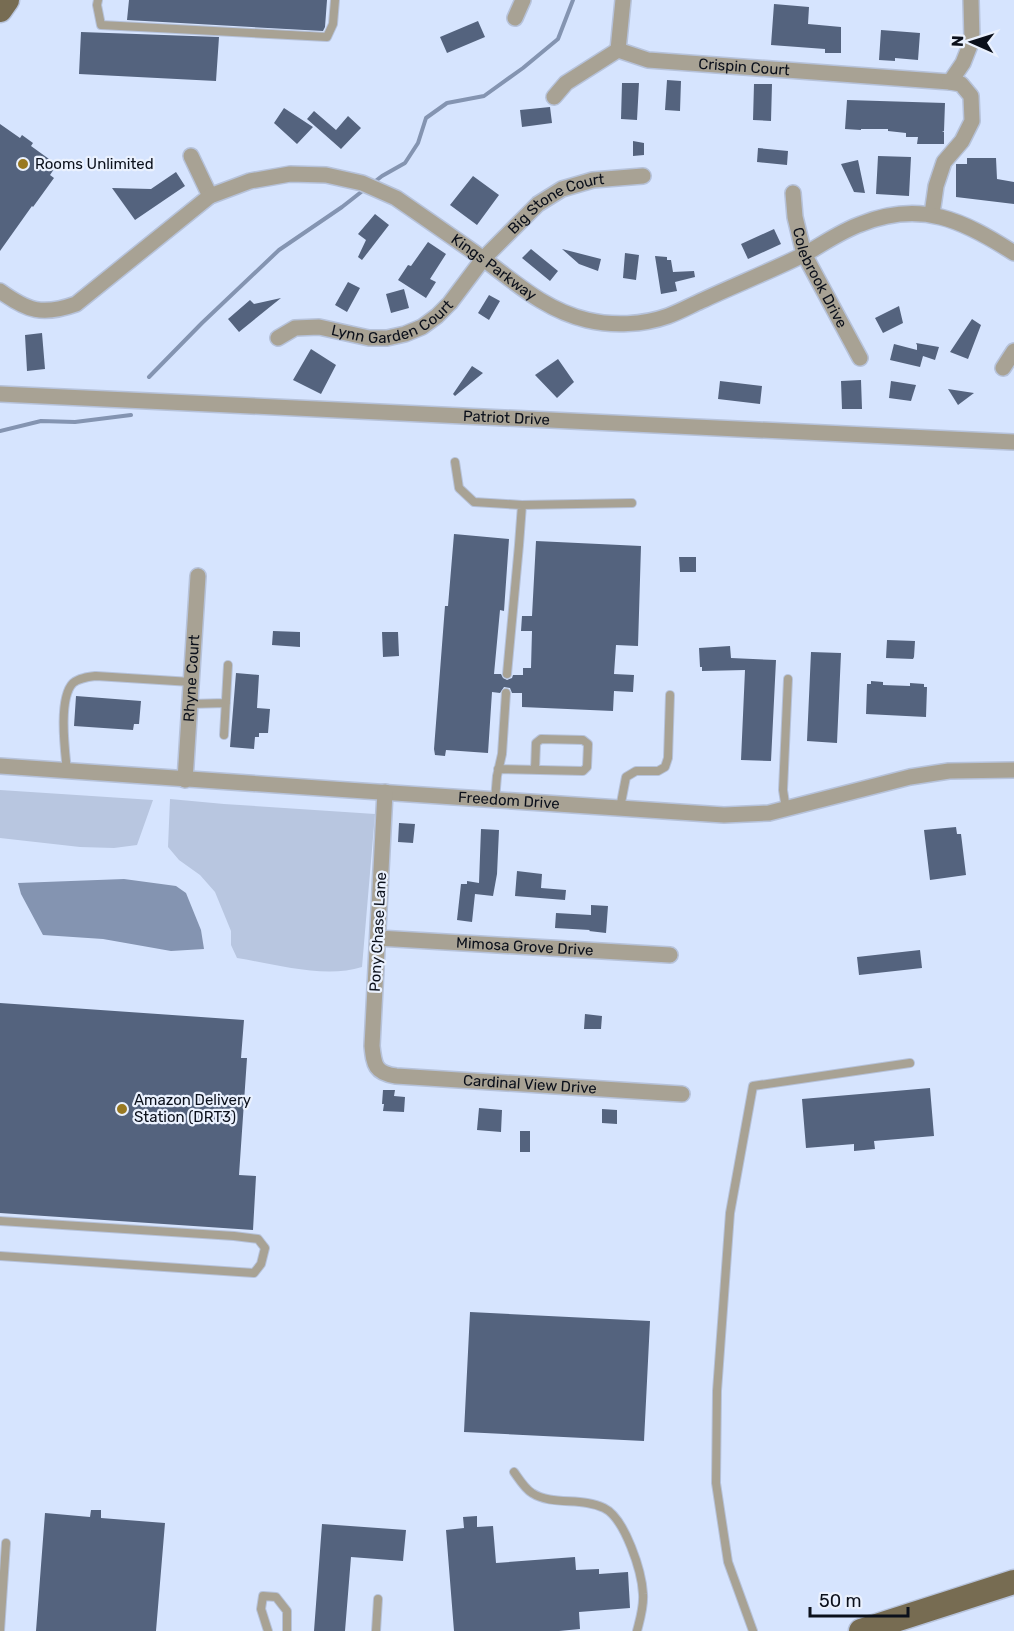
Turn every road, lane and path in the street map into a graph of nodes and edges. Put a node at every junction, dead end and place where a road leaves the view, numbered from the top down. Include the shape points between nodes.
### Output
1 (7, 0) edge
2 (98, 0) edge
3 (335, 0) edge
4 (523, 0) edge
5 (623, 0) edge
6 (971, 0) edge
7 (0, 10) edge
8 (515, 18) dead end
9 (618, 50) junction
10 (950, 82) junction
11 (554, 97) dead end
12 (190, 156) dead end
13 (644, 176) dead end
14 (793, 193) dead end
15 (210, 196) junction
16 (932, 214) junction
17 (1014, 253) edge
18 (804, 254) junction
19 (483, 259) junction
20 (0, 291) edge
21 (278, 338) dead end
22 (1014, 351) edge
23 (860, 358) dead end
24 (1003, 368) dead end
25 (0, 394) edge
26 (1014, 442) edge
27 (455, 462) dead end
28 (632, 503) dead end
29 (522, 505) junction
30 (198, 576) dead end
31 (228, 665) dead end
32 (507, 674) dead end
33 (788, 679) dead end
34 (191, 682) junction
35 (506, 693) dead end
36 (670, 695) dead end
37 (226, 703) junction
38 (190, 704) junction
39 (224, 735) dead end
40 (0, 766) edge
41 (498, 769) junction
42 (535, 770) junction
43 (1014, 770) edge
44 (67, 771) junction
45 (185, 780) junction
46 (384, 792) junction
47 (495, 800) junction
48 (620, 808) junction
49 (786, 809) junction
50 (378, 938) junction
51 (670, 955) dead end
52 (910, 1063) dead end
53 (378, 1070) joint
54 (682, 1094) dead end
55 (0, 1221) edge
56 (0, 1256) edge
57 (514, 1472) dead end
58 (6, 1543) dead end
59 (1014, 1582) edge
60 (378, 1599) dead end
61 (0, 1631) edge
62 (268, 1631) edge
63 (287, 1631) edge
64 (376, 1631) edge
65 (638, 1631) edge
66 (753, 1631) edge
67 (861, 1631) edge

1 - 7 main road
2 - 3 lane via 101,25 327,37 333,24
4 - 8 street
5 - 9 street
6 - 10 street via 972,40
9 - 10 street, Crispin Court via 648,60
9 - 11 street via 566,83
10 - 16 street via 961,84 971,96 972,121 962,141 944,162
12 - 15 street
13 - 19 street, Big Stone Court via 593,180 562,189 538,204
14 - 18 street, Colebrook Drive
15 - 19 street, Kings Parkway via 271,176 308,174 344,178 396,198
15 - 20 street, Kings Parkway via 76,304 41,311 23,307
16 - 17 street, Kings Parkway via 955,220
16 - 18 street, Kings Parkway via 876,218
18 - 19 street, Kings Parkway via 666,316 620,324 589,321 559,311 531,296
18 - 23 street, Colebrook Drive
19 - 21 street, Lynn Garden Court via 437,316 405,334 369,338 319,327 295,328
22 - 24 street
25 - 26 street, Patriot Drive
27 - 29 lane via 459,488 474,502
28 - 29 lane
29 - 32 lane
30 - 34 street, Rhyne Court
31 - 37 lane
33 - 49 lane via 783,790
34 - 38 street, Rhyne Court
34 - 44 lane via 96,676 72,684 63,726
35 - 41 lane
36 - 48 lane via 665,767 658,771 636,771 626,777
37 - 38 lane
37 - 39 lane
38 - 45 street, Rhyne Court
40 - 44 street, Freedom Drive
41 - 42 lane
41 - 47 lane
42 - 42 lane via 583,771 587,767 588,744 583,740 541,739 536,743
43 - 49 street, Freedom Drive via 949,771 910,777
44 - 45 street, Freedom Drive
45 - 46 street, Freedom Drive
46 - 47 street, Freedom Drive
46 - 50 street, Pony Chase Lane
47 - 48 street, Freedom Drive
48 - 49 street, Freedom Drive via 724,815
50 - 51 street, Mimosa Grove Drive
50 - 53 street, Pony Chase Lane via 372,1046
52 - 66 lane via 753,1086 730,1213 717,1391 716,1483 728,1562
53 - 54 street, Cardinal View Drive via 396,1076
55 - 56 lane via 234,1236 258,1239 265,1248 254,1273
57 - 65 lane via 532,1493 546,1499 606,1508 624,1530 640,1570 644,1595
58 - 61 lane
59 - 67 main road
60 - 64 lane
62 - 63 lane via 261,1609 263,1596 276,1597 287,1611

